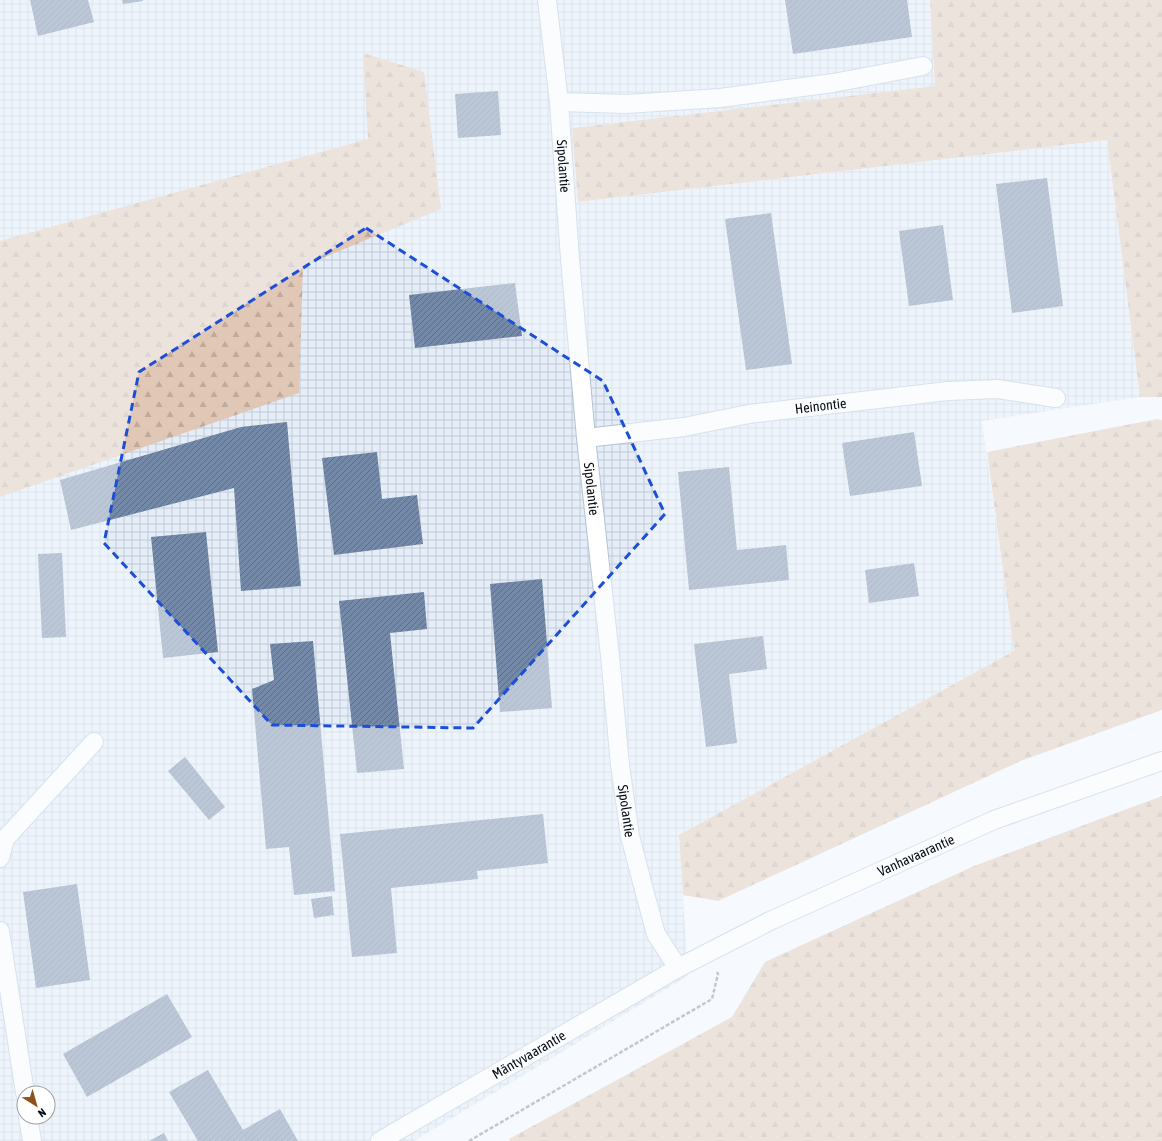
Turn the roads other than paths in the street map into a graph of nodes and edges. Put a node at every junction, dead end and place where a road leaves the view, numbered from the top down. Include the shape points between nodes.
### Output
1 (547, 0) edge
2 (922, 66) dead end
3 (559, 102) junction
4 (1056, 398) dead end
5 (586, 438) junction
6 (94, 742) dead end
7 (1162, 761) edge
8 (0, 858) edge
9 (0, 931) edge
10 (678, 968) junction
11 (24, 1085) edge
12 (29, 1125) edge
13 (32, 1141) edge
14 (380, 1141) edge

1 - 3 street, Sipolantie
2 - 3 street via 833,83 720,98 626,104
3 - 5 street, Sipolantie
4 - 5 street, Heinontie via 998,389 948,391 749,414 684,427
5 - 10 street, Sipolantie via 620,765 630,836 656,934
6 - 8 street via 5,839
7 - 10 street, Vanhavaarantie via 994,820 770,921
9 - 11 street
10 - 14 street, Mäntyvaarantie
12 - 13 street

